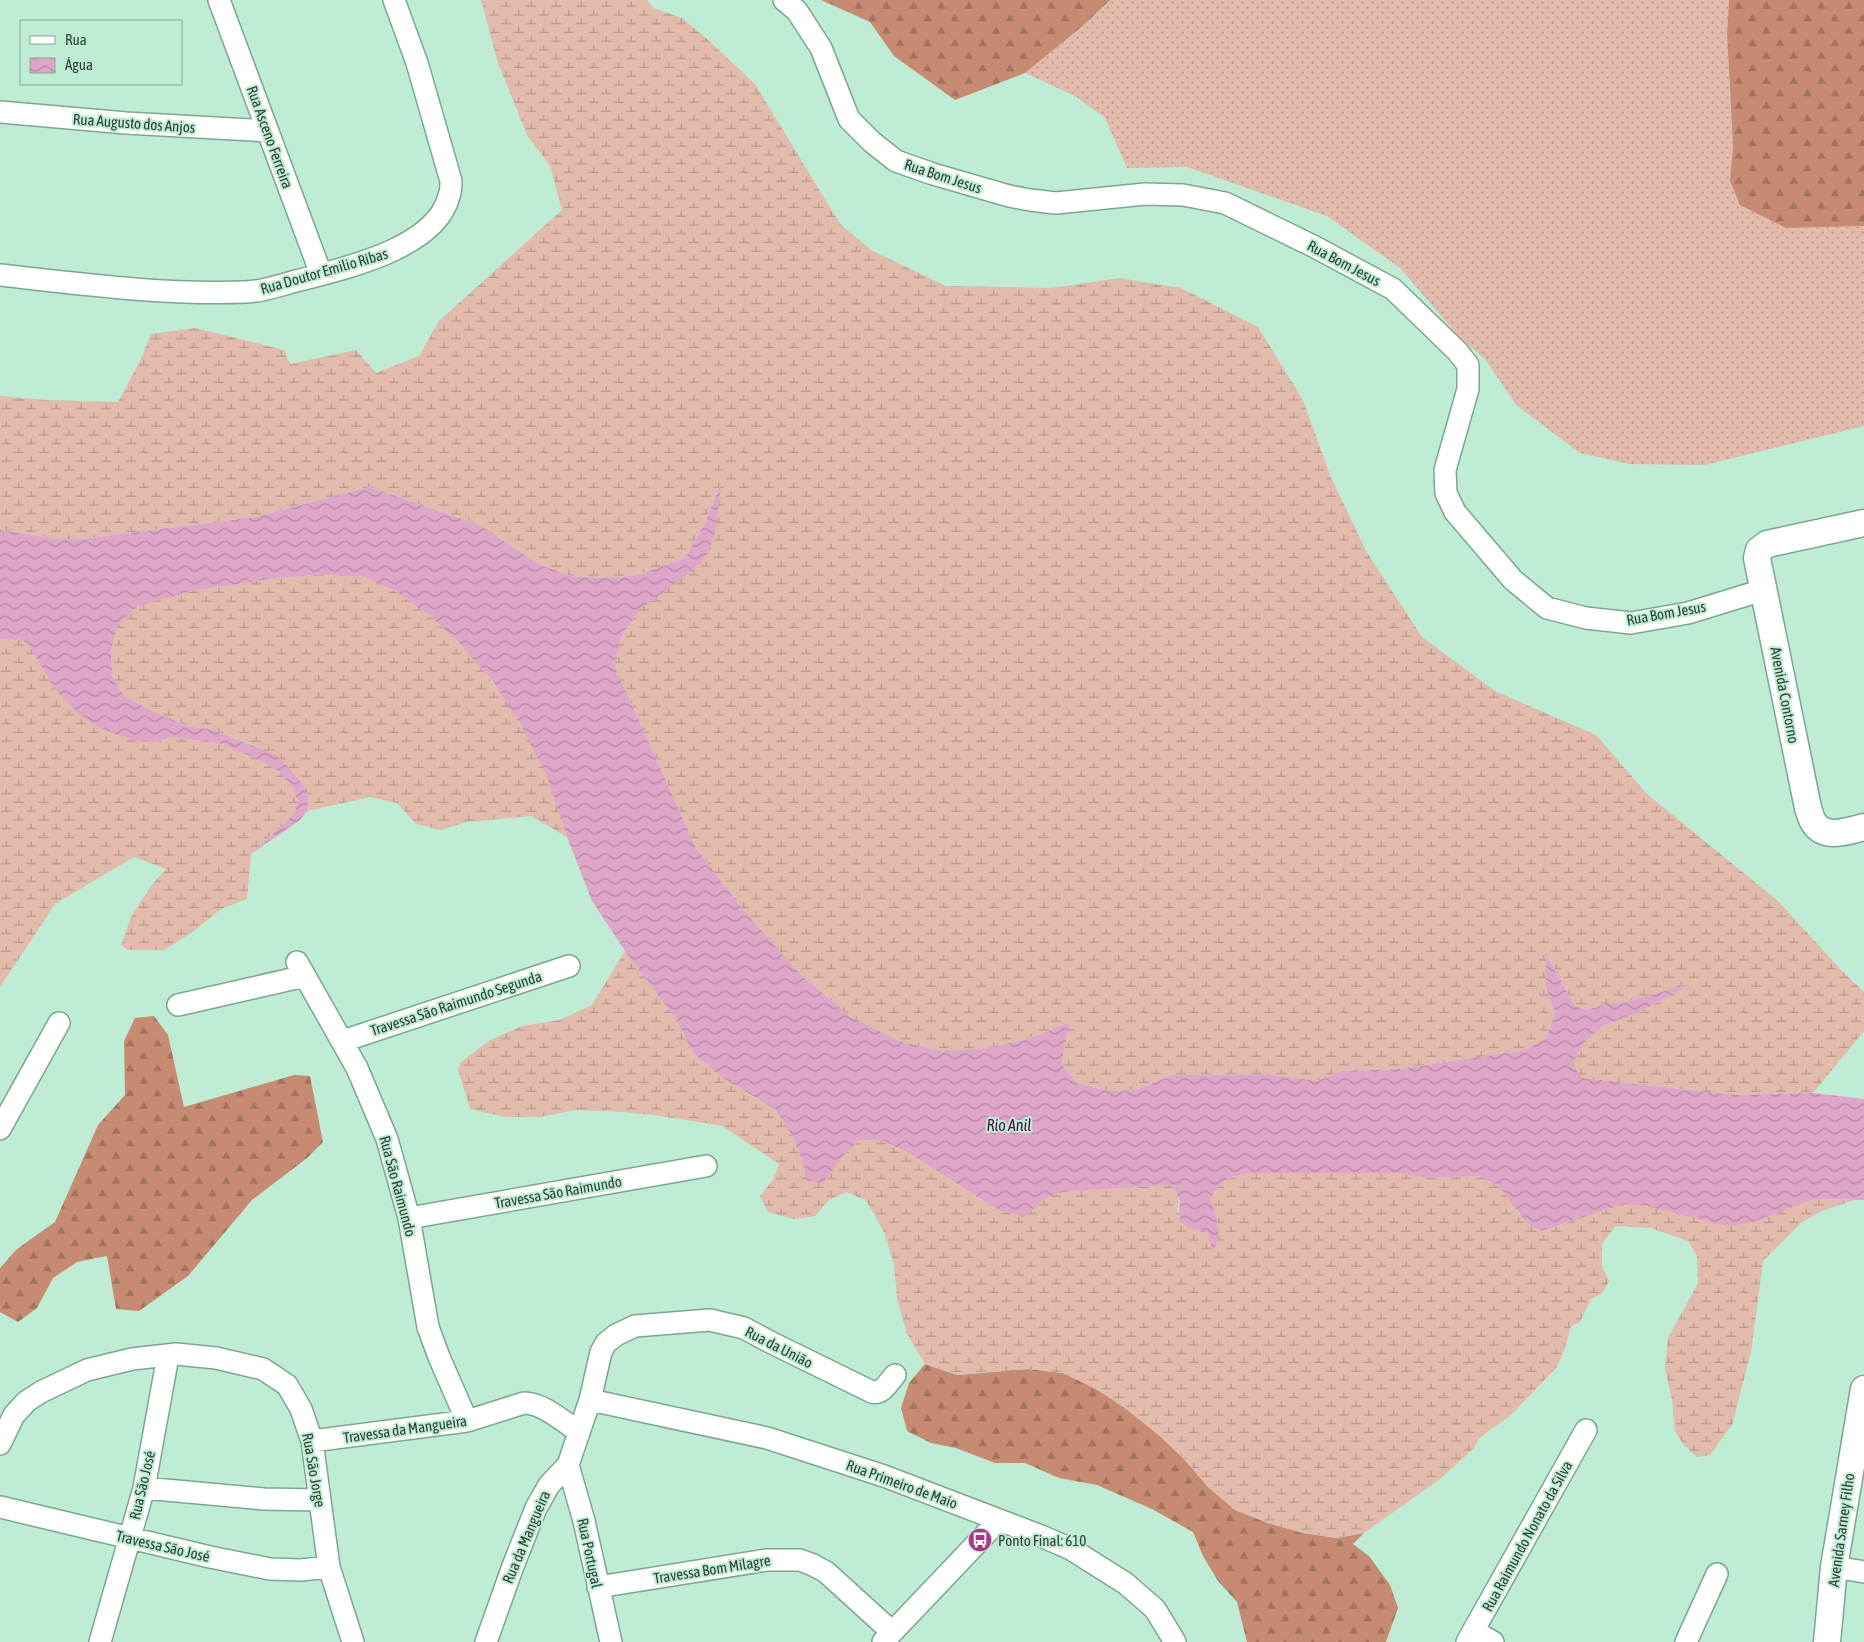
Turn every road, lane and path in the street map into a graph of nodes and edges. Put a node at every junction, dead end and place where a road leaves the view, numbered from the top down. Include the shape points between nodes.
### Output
1 (219, 0) edge
2 (394, 0) edge
3 (784, 0) edge
4 (0, 112) edge
5 (268, 131) junction
6 (321, 274) junction
7 (0, 275) edge
8 (1864, 523) edge
9 (1864, 539) edge
10 (1763, 586) junction
11 (1808, 808) junction
12 (1864, 814) edge
13 (1864, 827) edge
14 (569, 966) dead end
15 (178, 1005) dead end
16 (59, 1023) dead end
17 (343, 1041) junction
18 (0, 1129) edge
19 (706, 1166) dead end
20 (409, 1218) junction
21 (601, 1352) joint
22 (168, 1356) junction
23 (895, 1375) dead end
24 (1864, 1389) edge
25 (590, 1400) junction
26 (468, 1422) junction
27 (1586, 1430) dead end
28 (578, 1431) junction
29 (312, 1441) junction
30 (0, 1444) edge
31 (568, 1465) junction
32 (144, 1488) junction
33 (320, 1500) junction
34 (0, 1506) edge
35 (999, 1520) junction
36 (130, 1538) junction
37 (1834, 1566) junction
38 (329, 1567) junction
39 (1864, 1572) edge
40 (1717, 1574) dead end
41 (598, 1587) junction
42 (1470, 1636) edge
43 (887, 1637) edge
44 (100, 1642) edge
45 (353, 1642) edge
46 (486, 1642) edge
47 (610, 1642) edge
48 (1175, 1642) edge
49 (1494, 1642) edge
50 (1686, 1642) edge
51 (1827, 1642) edge

1 - 5 street, Rua Asceno Ferreira
2 - 6 street, Rua Doutor Emilio Ribas via 417,63 452,181 449,197 438,217 422,233 393,252
3 - 10 street, Rua Bom Jesus via 797,11 821,48 848,119 896,161 1030,200 1056,203 1145,194 1183,196 1225,204 1393,289 1468,365 1468,389 1445,470 1446,493 1455,512 1513,580 1547,608 1586,618 1631,623 1688,613
4 - 5 street, Rua Augusto dos Anjos
5 - 6 street, Rua Asceno Ferreira
6 - 7 street, Rua Doutor Emilio Ribas via 248,292 186,293
8 - 10 street, Avenida Contorno via 1767,544 1759,550 1757,558
9 - 10 street via 1774,558 1765,570
10 - 11 street, Avenida Contorno
11 - 12 street via 1827,820
11 - 13 street, Avenida Contorno via 1814,823 1825,832 1837,833
14 - 17 street, Travessa São Raimundo Segunda
15 - 17 street, Rua São Raimundo via 301,969
16 - 18 street
17 - 20 street, Rua São Raimundo via 388,1139
19 - 20 street, Travessa São Raimundo
20 - 26 street, Rua São Raimundo via 428,1327
21 - 23 street, Rua da União via 616,1334 635,1326 710,1320 744,1328 872,1392 882,1391
21 - 25 street, Rua da Mangueira
22 - 29 street, Rua São Jorge via 216,1358 263,1370 287,1385 301,1409
22 - 30 street, Rua São Jorge via 132,1359 87,1370 40,1392 14,1416
22 - 32 street, Rua São José
24 - 37 street, Avenida Sarney Filho
25 - 28 street, Rua da Mangueira
25 - 35 street, Rua Primeiro de Maio via 767,1438 884,1476
26 - 28 street, Travessa da Mangueira via 532,1403
26 - 29 street, Travessa da Mangueira
27 - 42 street, Rua Raimundo Nonato da Silva
28 - 31 street, Rua da Mangueira
29 - 33 street, Rua São Jorge
31 - 41 street, Rua Portugal
31 - 46 street, Rua da Mangueira via 549,1485 536,1508
32 - 33 street via 264,1499
32 - 36 street, Rua São José
33 - 38 street, Rua São Jorge
34 - 36 street, Travessa São José
35 - 43 street
35 - 48 street, Rua Primeiro de Maio via 1071,1549 1124,1583 1155,1609
36 - 38 street, Travessa São José via 270,1568 301,1570
36 - 44 street, Rua São José
37 - 39 street
37 - 51 street, Avenida Sarney Filho
38 - 45 street, Rua São Jorge
40 - 50 street
41 - 43 street, Travessa Bom Milagre via 767,1560 800,1560 826,1572
41 - 47 street, Rua Portugal
42 - 49 street

